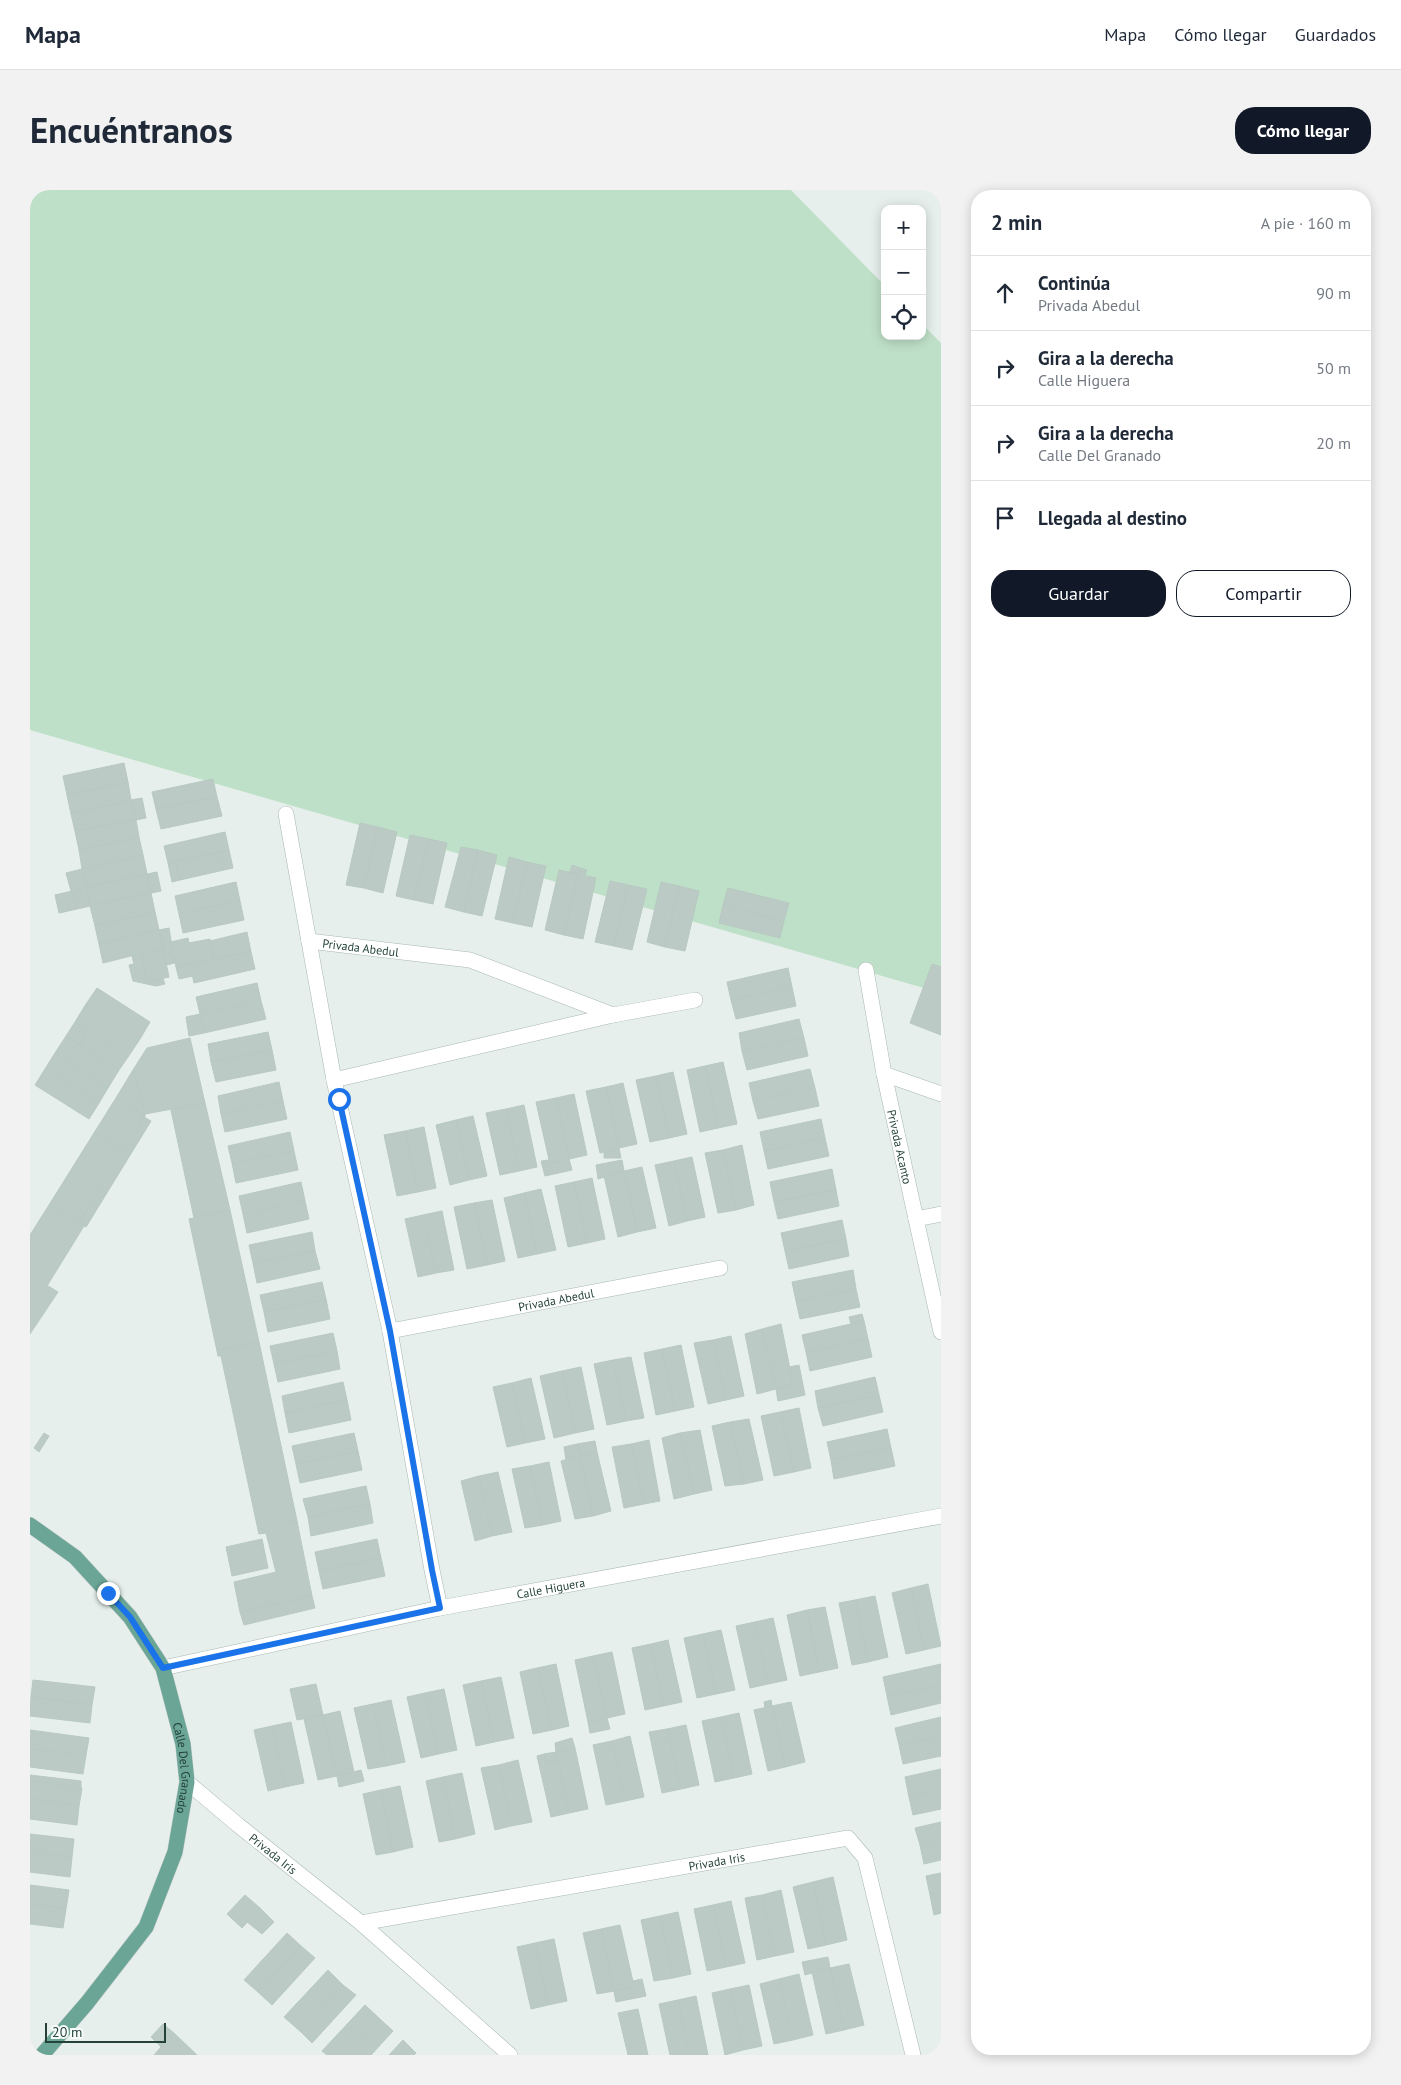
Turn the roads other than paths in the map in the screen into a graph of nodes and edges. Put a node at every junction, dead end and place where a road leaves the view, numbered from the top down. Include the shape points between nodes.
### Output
1 (286, 814) dead end
2 (309, 942) junction
3 (866, 970) dead end
4 (695, 1000) dead end
5 (613, 1015) junction
6 (884, 1074) junction
7 (334, 1080) junction
8 (941, 1094) edge
9 (941, 1214) edge
10 (916, 1219) junction
11 (720, 1268) dead end
12 (390, 1331) junction
13 (941, 1332) edge
14 (941, 1516) edge
15 (30, 1525) edge
16 (440, 1608) junction
17 (163, 1668) junction
18 (187, 1782) junction
19 (361, 1923) junction
20 (42, 2055) edge
21 (510, 2055) edge
22 (913, 2055) edge

1 - 2 street, Privada Abedul
2 - 5 street, Privada Abedul via 470,960
2 - 7 street, Privada Abedul
3 - 6 street, Privada Acanto
4 - 5 street
5 - 7 street
6 - 8 street
6 - 10 street, Privada Acanto
7 - 12 street, Privada Abedul
9 - 10 street
10 - 13 street, Privada Acanto
11 - 12 street, Privada Abedul
12 - 16 street, Privada Abedul
14 - 16 street, Calle Higuera
15 - 17 main road, Calle Del Granado via 74,1557 130,1617
16 - 17 street, Calle Higuera
17 - 18 main road, Calle Del Granado via 183,1744
18 - 19 street, Privada Iris
18 - 20 main road, Calle Del Granado via 175,1852 146,1927
19 - 21 street, Privada Iris
19 - 22 street, Privada Iris via 848,1838 865,1858

